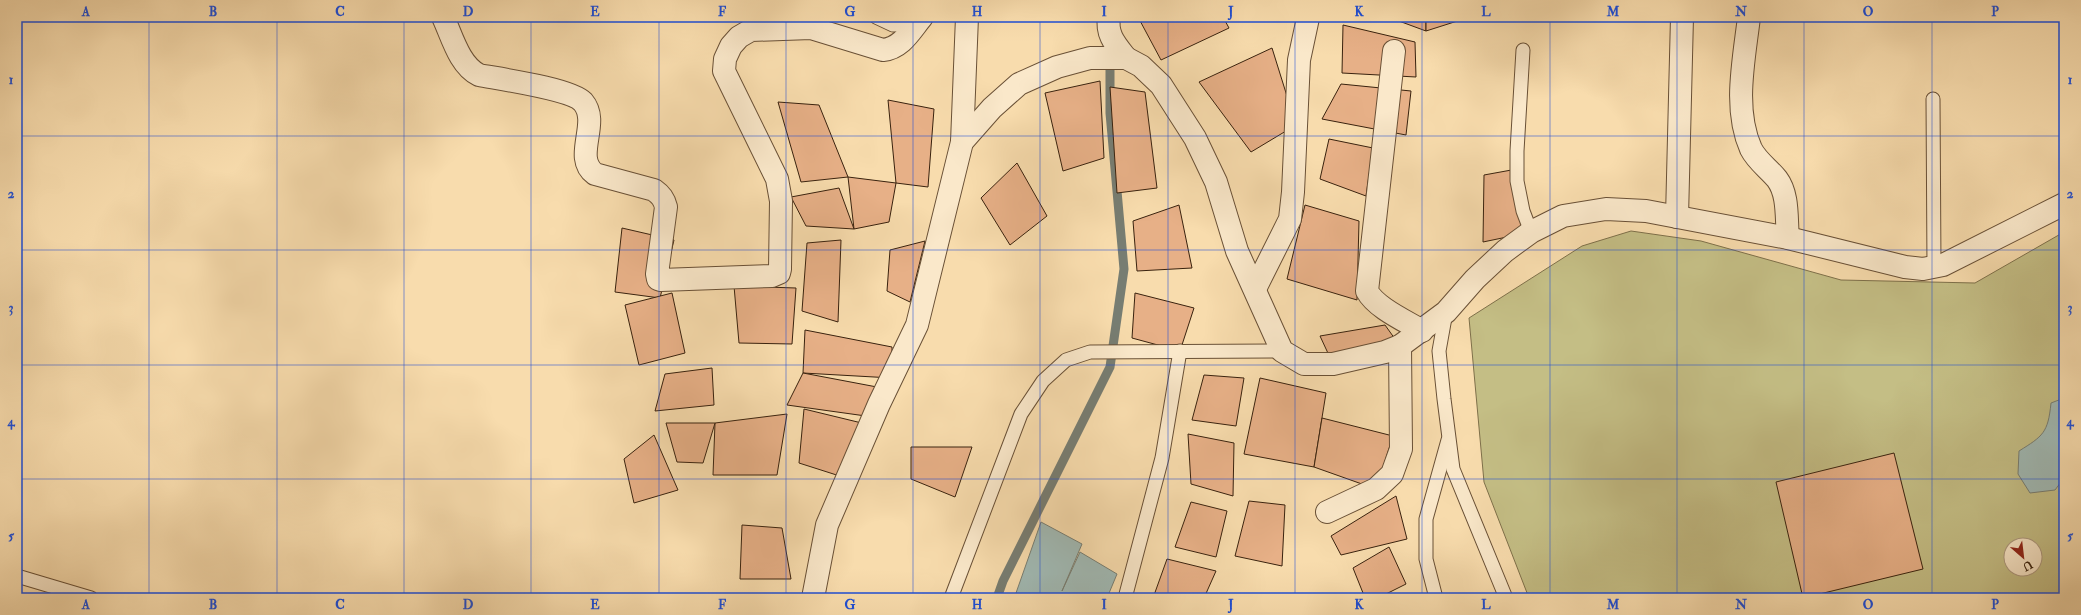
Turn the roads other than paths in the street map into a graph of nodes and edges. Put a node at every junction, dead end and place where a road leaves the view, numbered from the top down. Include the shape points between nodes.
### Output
1 (442, 17) edge
2 (876, 17) edge
3 (967, 17) edge
4 (1109, 17) edge
5 (1682, 17) edge
6 (1749, 17) edge
7 (1308, 18) dead end
8 (919, 21) edge
9 (1394, 50) dead end
10 (1523, 50) dead end
11 (1126, 58) junction
12 (1933, 99) dead end
13 (962, 142) junction
14 (2064, 204) edge
15 (1677, 217) junction
16 (1531, 232) junction
17 (1788, 238) junction
18 (1934, 267) junction
19 (1255, 289) junction
20 (1446, 312) junction
21 (1422, 331) junction
22 (1400, 346) junction
23 (1180, 351) junction
24 (1282, 351) junction
25 (1449, 435) junction
26 (1327, 512) dead end
27 (17, 576) edge
28 (91, 598) edge
29 (813, 598) edge
30 (951, 598) edge
31 (1125, 598) edge
32 (1436, 598) edge
33 (1506, 598) edge

1 - 8 street via 471,71 479,75 566,93 582,102 590,122 586,158 590,170 595,174 654,190 660,194 666,207 657,274 661,280 772,276 779,273 782,201 777,179 724,71 725,59 739,37 751,30 812,28 883,50 896,47
2 - 8 lane via 893,25
3 - 13 street
4 - 11 street via 1111,38
5 - 15 street
6 - 17 street via 1741,93 1743,120 1751,150 1784,190
7 - 19 street via 1299,60 1290,218
9 - 21 street via 1367,291 1371,299
10 - 16 lane via 1517,181 1523,211
11 - 13 street via 1090,58 1057,67 1019,84 992,108
11 - 19 street via 1141,66 1160,85 1195,138 1216,182 1237,251
12 - 18 lane
13 - 29 street via 917,325 879,404 827,525
14 - 18 street via 1943,265
15 - 16 street via 1646,211 1606,209 1563,216
15 - 17 street
16 - 20 street via 1475,278
17 - 18 street via 1905,267
19 - 24 street
20 - 21 street
20 - 25 lane via 1440,351
21 - 22 street
22 - 24 street via 1333,364 1304,364
22 - 26 street via 1401,449 1392,474 1376,489
23 - 24 lane
23 - 30 lane via 1090,352 1066,360 1043,381 1021,414
23 - 31 lane via 1162,458
25 - 32 lane via 1426,519 1426,559
25 - 33 lane via 1453,469
27 - 28 lane

